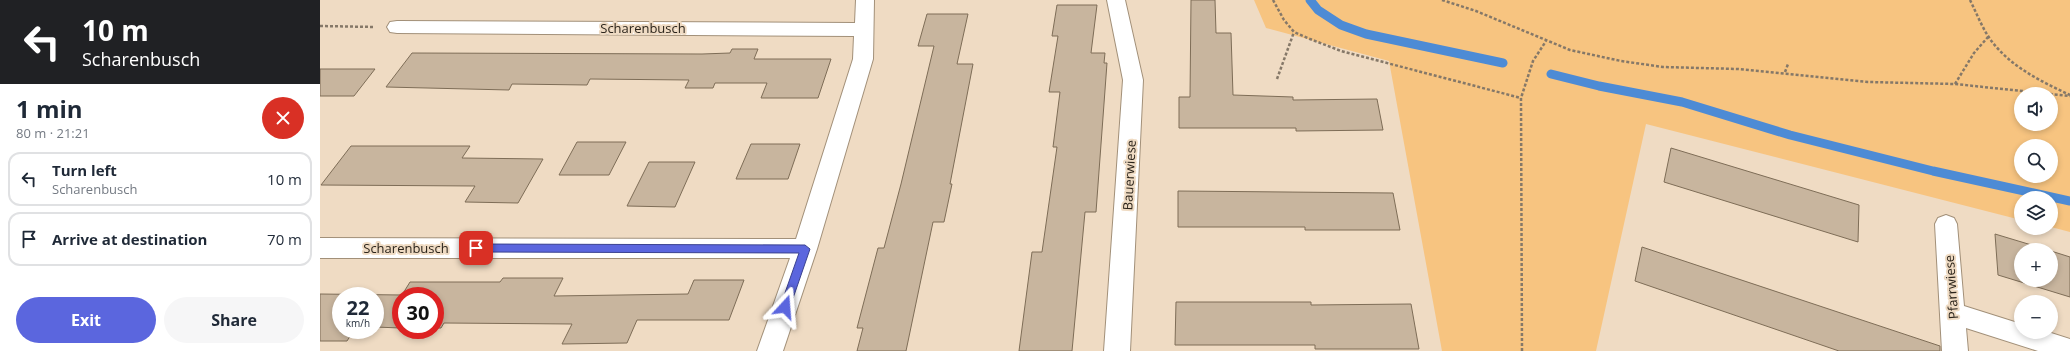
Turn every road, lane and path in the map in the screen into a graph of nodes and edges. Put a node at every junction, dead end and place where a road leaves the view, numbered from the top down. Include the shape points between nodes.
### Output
1 (865, 0) edge
2 (1116, 0) edge
3 (1273, 0) edge
4 (1442, 0) edge
5 (1970, 0) edge
6 (320, 26) edge
7 (397, 27) joint
8 (864, 30) junction
9 (1294, 32) junction
10 (1988, 37) junction
11 (1546, 41) junction
12 (1788, 64) dead end
13 (1785, 72) junction
14 (1277, 79) dead end
15 (1955, 84) junction
16 (2070, 95) edge
17 (1521, 98) junction
18 (1946, 224) dead end
19 (320, 248) edge
20 (805, 249) junction
21 (1952, 313) junction
22 (2070, 350) edge
23 (770, 351) edge
24 (1117, 351) edge
25 (1522, 351) edge
26 (1955, 351) edge

1 - 8 street
2 - 24 street, Bauerwiese via 1133,80
3 - 9 path
4 - 11 path via 1476,11
5 - 10 path
6 - 7 path
7 - 8 street, Scharenbusch
8 - 20 street via 863,59
9 - 14 path
9 - 17 path via 1341,51
10 - 15 path via 1974,53
10 - 16 path via 2014,64 2040,81
11 - 13 path via 1589,55 1656,66
11 - 17 path via 1532,60
12 - 13 path
13 - 15 path via 1868,82
15 - 16 path
17 - 25 path
18 - 21 street, Pfarrwiese
19 - 20 street, Scharenbusch
20 - 23 street
21 - 22 street
21 - 26 street, Pfarrwiese

